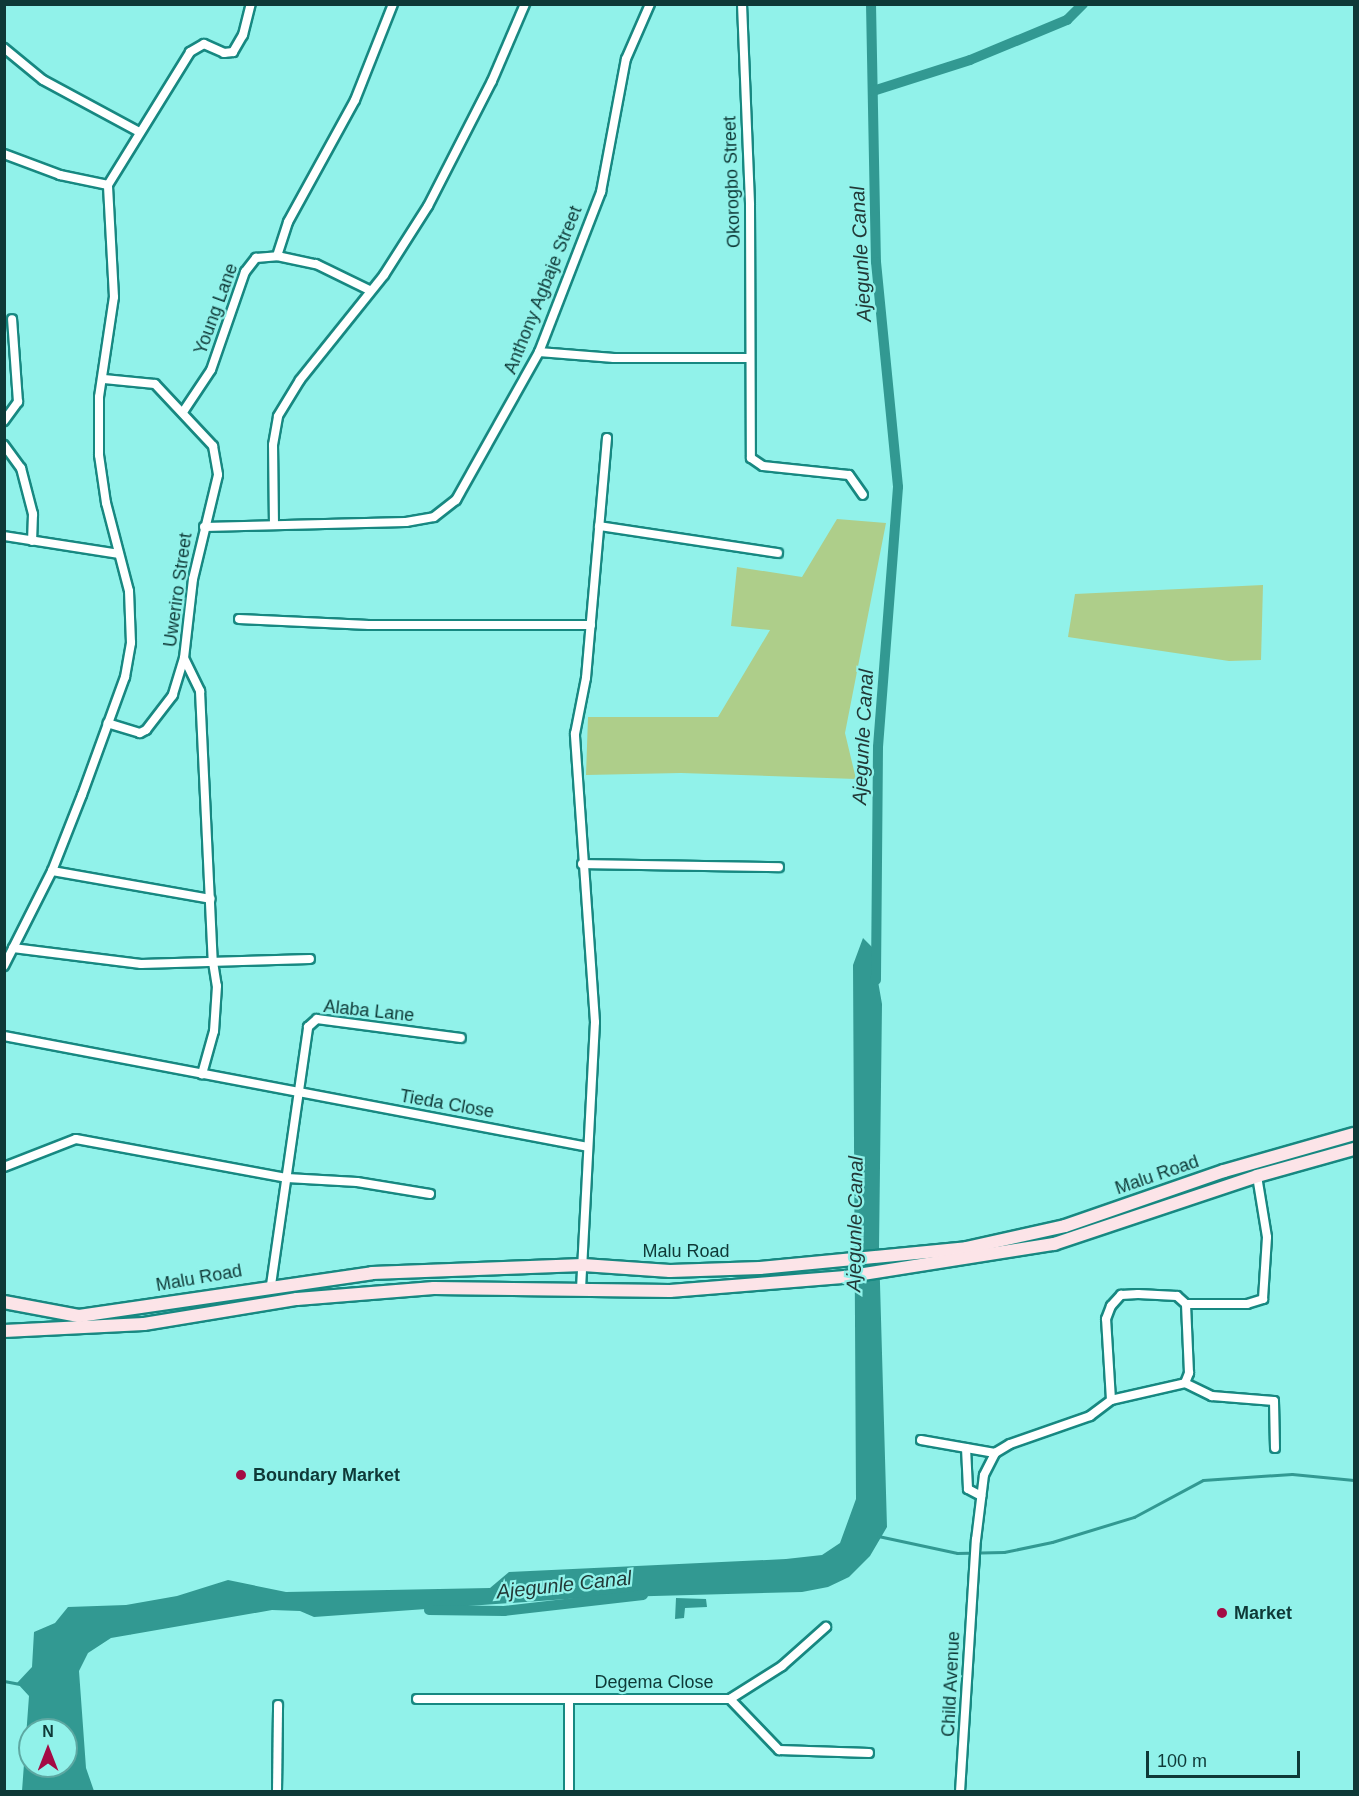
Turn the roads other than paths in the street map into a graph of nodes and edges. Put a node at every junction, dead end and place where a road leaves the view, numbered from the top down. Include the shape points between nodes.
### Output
1 (251, 4) edge
2 (393, 4) edge
3 (525, 4) edge
4 (650, 4) edge
5 (742, 4) edge
6 (4, 48) edge
7 (139, 132) junction
8 (4, 154) edge
9 (108, 186) junction
10 (277, 256) junction
11 (369, 290) junction
12 (12, 318) dead end
13 (539, 352) junction
14 (749, 358) junction
15 (104, 379) junction
16 (183, 412) junction
17 (4, 421) edge
18 (607, 438) dead end
19 (4, 445) edge
20 (863, 495) dead end
21 (274, 525) junction
22 (599, 526) junction
23 (204, 527) junction
24 (4, 536) edge
25 (32, 541) junction
26 (778, 553) dead end
27 (119, 554) junction
28 (239, 619) dead end
29 (591, 625) junction
30 (184, 658) junction
31 (107, 723) junction
32 (582, 864) junction
33 (780, 867) dead end
34 (52, 871) junction
35 (210, 898) junction
36 (13, 948) junction
37 (310, 959) dead end
38 (213, 962) junction
39 (4, 966) edge
40 (4, 1036) edge
41 (461, 1038) dead end
42 (202, 1074) junction
43 (301, 1095) junction
44 (1354, 1134) edge
45 (588, 1147) junction
46 (1354, 1149) edge
47 (4, 1167) edge
48 (1257, 1176) junction
49 (287, 1178) junction
50 (1198, 1180) junction
51 (430, 1194) dead end
52 (1205, 1195) junction
53 (892, 1263) junction
54 (583, 1266) junction
55 (297, 1281) junction
56 (271, 1285) junction
57 (581, 1289) junction
58 (297, 1299) junction
59 (4, 1302) edge
60 (1186, 1304) junction
61 (4, 1331) edge
62 (1185, 1383) junction
63 (1111, 1400) junction
64 (921, 1440) dead end
65 (966, 1448) junction
66 (1275, 1448) dead end
67 (995, 1454) junction
68 (981, 1496) junction
69 (826, 1627) dead end
70 (417, 1699) dead end
71 (569, 1699) junction
72 (730, 1699) junction
73 (278, 1705) dead end
74 (869, 1753) dead end
75 (277, 1791) edge
76 (569, 1791) edge
77 (960, 1791) edge

1 - 7 street via 238,48 224,53 204,44 196,46
2 - 10 street via 355,100 288,222
3 - 11 street via 492,81 428,206 384,275
4 - 13 street, Anthony Agbaje Street via 626,59 601,192
5 - 14 street, Okorogbo Street via 750,205
6 - 7 street via 44,80
7 - 9 street
8 - 9 street via 60,175
9 - 15 street via 114,297
10 - 11 street, Young Lane via 316,264
10 - 16 street, Young Lane via 256,258 249,264 224,341 211,370
11 - 21 street via 278,416 273,444
12 - 17 street via 18,402
13 - 14 street via 614,358
13 - 21 street, Anthony Agbaje Street via 456,500 434,517 406,522
14 - 20 street, Okorogbo Street via 751,458 755,464 843,473 853,478
15 - 16 street, Uweriro Street via 155,384
15 - 27 street via 97,417 99,455
16 - 23 street, Uweriro Street via 213,446 217,457 218,475
18 - 22 street
19 - 25 street via 21,468 33,514
21 - 23 street, Anthony Agbaje Street
22 - 26 street
22 - 29 street
23 - 30 street, Uweriro Street via 193,579
24 - 25 street
25 - 27 street
27 - 31 street via 129,591 131,643 125,677
28 - 29 street via 369,625
29 - 32 street via 575,734
30 - 31 street, Uweriro Street via 173,695 152,727 140,733
30 - 35 street via 200,691
31 - 34 street
32 - 33 street
32 - 45 street via 596,1022
34 - 35 street
34 - 36 street
35 - 38 street
36 - 38 street via 141,964
36 - 39 street
37 - 38 street
38 - 42 street via 218,1008
40 - 42 street, Tieda Close
41 - 43 street, Alaba Lane via 317,1019 306,1035
42 - 43 street, Tieda Close
43 - 45 street, Tieda Close
43 - 49 street
44 - 50 main road, Malu Road
45 - 54 street
46 - 48 main road, Malu Road
47 - 49 street via 76,1139
48 - 52 main road, Malu Road
48 - 60 street via 1267,1237 1263,1299 1247,1304
49 - 51 street via 357,1182
49 - 56 street
50 - 52 main road
50 - 53 main road, Malu Road via 1065,1226
52 - 53 main road, Malu Road via 1054,1244
53 - 54 main road, Malu Road via 844,1260 670,1271
53 - 57 main road, Malu Road via 845,1277 670,1291
54 - 55 main road, Malu Road via 418,1270
54 - 57 street
55 - 56 main road, Malu Road
55 - 58 main road
56 - 59 main road, Malu Road via 79,1316
57 - 58 main road, Malu Road via 434,1288
58 - 61 main road, Malu Road via 144,1324
60 - 62 street via 1189,1373
60 - 63 street via 1177,1296 1138,1294 1122,1295 1111,1306 1106,1319
62 - 63 street
62 - 66 street via 1212,1396 1274,1401
63 - 67 street via 1090,1416 1010,1444
64 - 65 street
65 - 67 street
65 - 68 street via 968,1489
67 - 68 street, Child Avenue via 984,1474
68 - 77 street, Child Avenue
69 - 72 street via 782,1666
70 - 71 street, Degema Close
71 - 72 street, Degema Close
71 - 76 street
72 - 74 street, Degema Close via 779,1750
73 - 75 street

